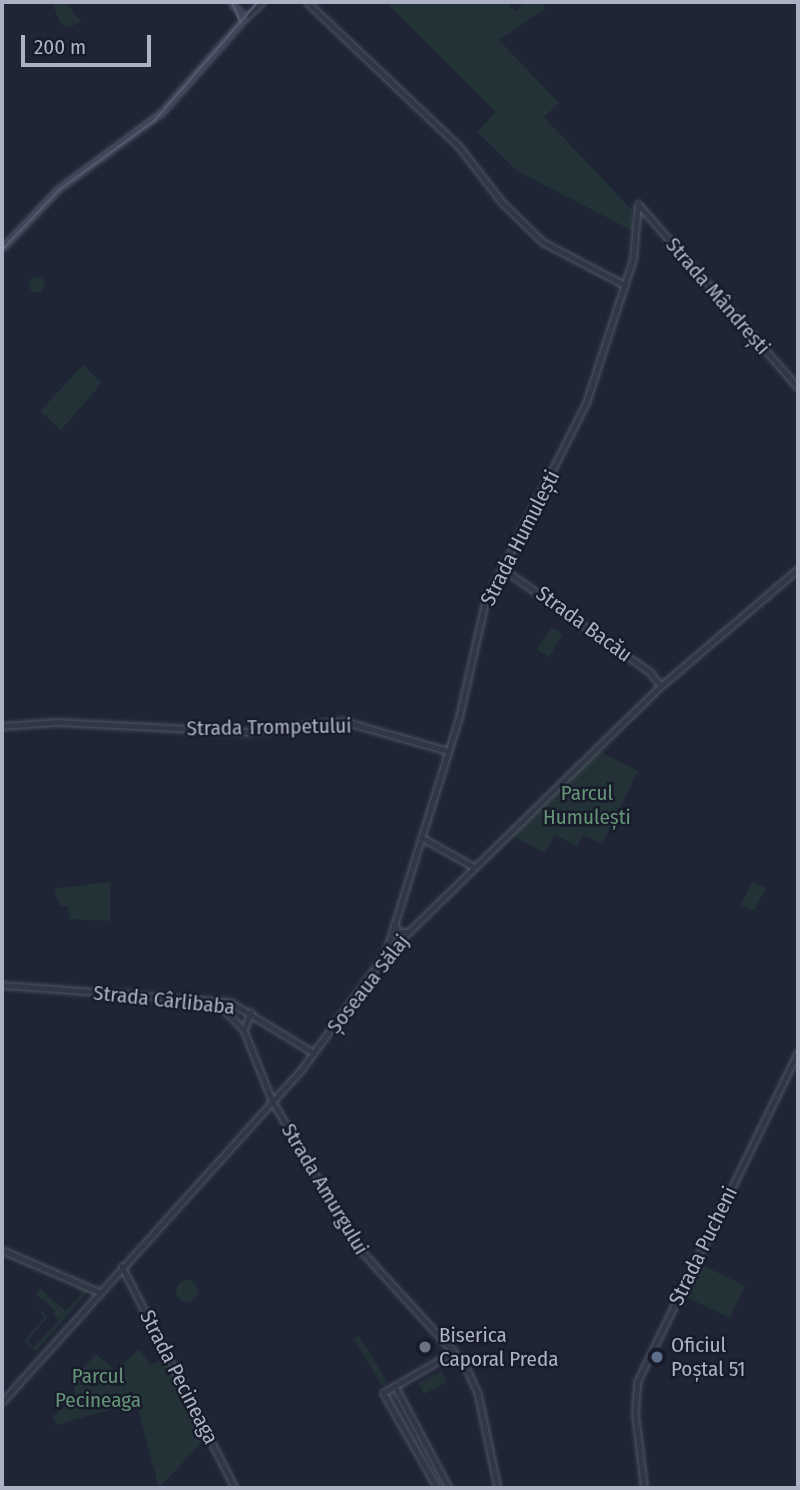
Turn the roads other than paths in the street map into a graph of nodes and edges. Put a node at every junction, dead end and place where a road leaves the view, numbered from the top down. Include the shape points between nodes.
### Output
1 (262, 2) edge
2 (307, 2) edge
3 (234, 5) edge
4 (246, 18) junction
5 (237, 25) junction
6 (638, 204) joint
7 (2, 248) edge
8 (625, 285) junction
9 (798, 387) edge
10 (502, 568) junction
11 (798, 569) edge
12 (661, 686) junction
13 (2, 726) edge
14 (448, 751) junction
15 (421, 837) junction
16 (474, 867) junction
17 (395, 922) junction
18 (410, 931) junction
19 (384, 956) junction
20 (2, 985) edge
21 (218, 1003) junction
22 (251, 1012) junction
23 (244, 1030) junction
24 (798, 1052) edge
25 (314, 1053) junction
26 (272, 1100) junction
27 (2, 1250) edge
28 (122, 1266) junction
29 (99, 1292) junction
30 (452, 1348) junction
31 (396, 1386) junction
32 (2, 1402) edge
33 (433, 1457) junction
34 (423, 1463) junction
35 (235, 1488) edge
36 (437, 1488) edge
37 (449, 1488) edge
38 (498, 1488) edge
39 (644, 1488) edge

1 - 4 street
2 - 8 street via 471,160 502,202 549,247
3 - 4 main road
3 - 5 main road
4 - 5 main road
5 - 7 main road via 154,120 58,189
6 - 8 street, Strada Humulești via 634,255
6 - 9 street, Strada Mândrești
8 - 10 street, Strada Humulești via 579,421
10 - 12 street, Strada Bacău via 650,672
10 - 14 street, Strada Humulești via 485,603
11 - 12 street, Șoseaua Sălaj
12 - 16 street, Șoseaua Sălaj
13 - 14 street, Strada Trompetului via 57,722 245,732 340,721
14 - 15 street, Strada Humulești
15 - 16 street
15 - 17 street, Strada Humulești
16 - 18 street, Șoseaua Sălaj
17 - 18 street via 400,933
17 - 19 street, Strada Humulești
18 - 19 street, Șoseaua Sălaj
19 - 25 street, Șoseaua Sălaj
20 - 21 street, Strada Cârlibaba
21 - 22 street, Strada Cârlibaba via 230,1002
21 - 23 street
22 - 23 street
22 - 25 street, Strada Cârlibaba
23 - 26 street, Strada Amurgului
24 - 39 street, Strada Pucheni via 637,1382 635,1414
25 - 26 street, Șoseaua Sălaj
26 - 28 street, Șoseaua Sălaj
26 - 30 street, Strada Amurgului via 360,1252
27 - 29 street
28 - 29 street, Șoseaua Sălaj
28 - 35 street, Strada Pecineaga
29 - 32 street, Șoseaua Sălaj
30 - 31 street via 445,1357
30 - 38 street, Strada Amurgului via 477,1390
31 - 33 street
31 - 34 street via 383,1393
33 - 34 street
33 - 37 street
34 - 36 street

